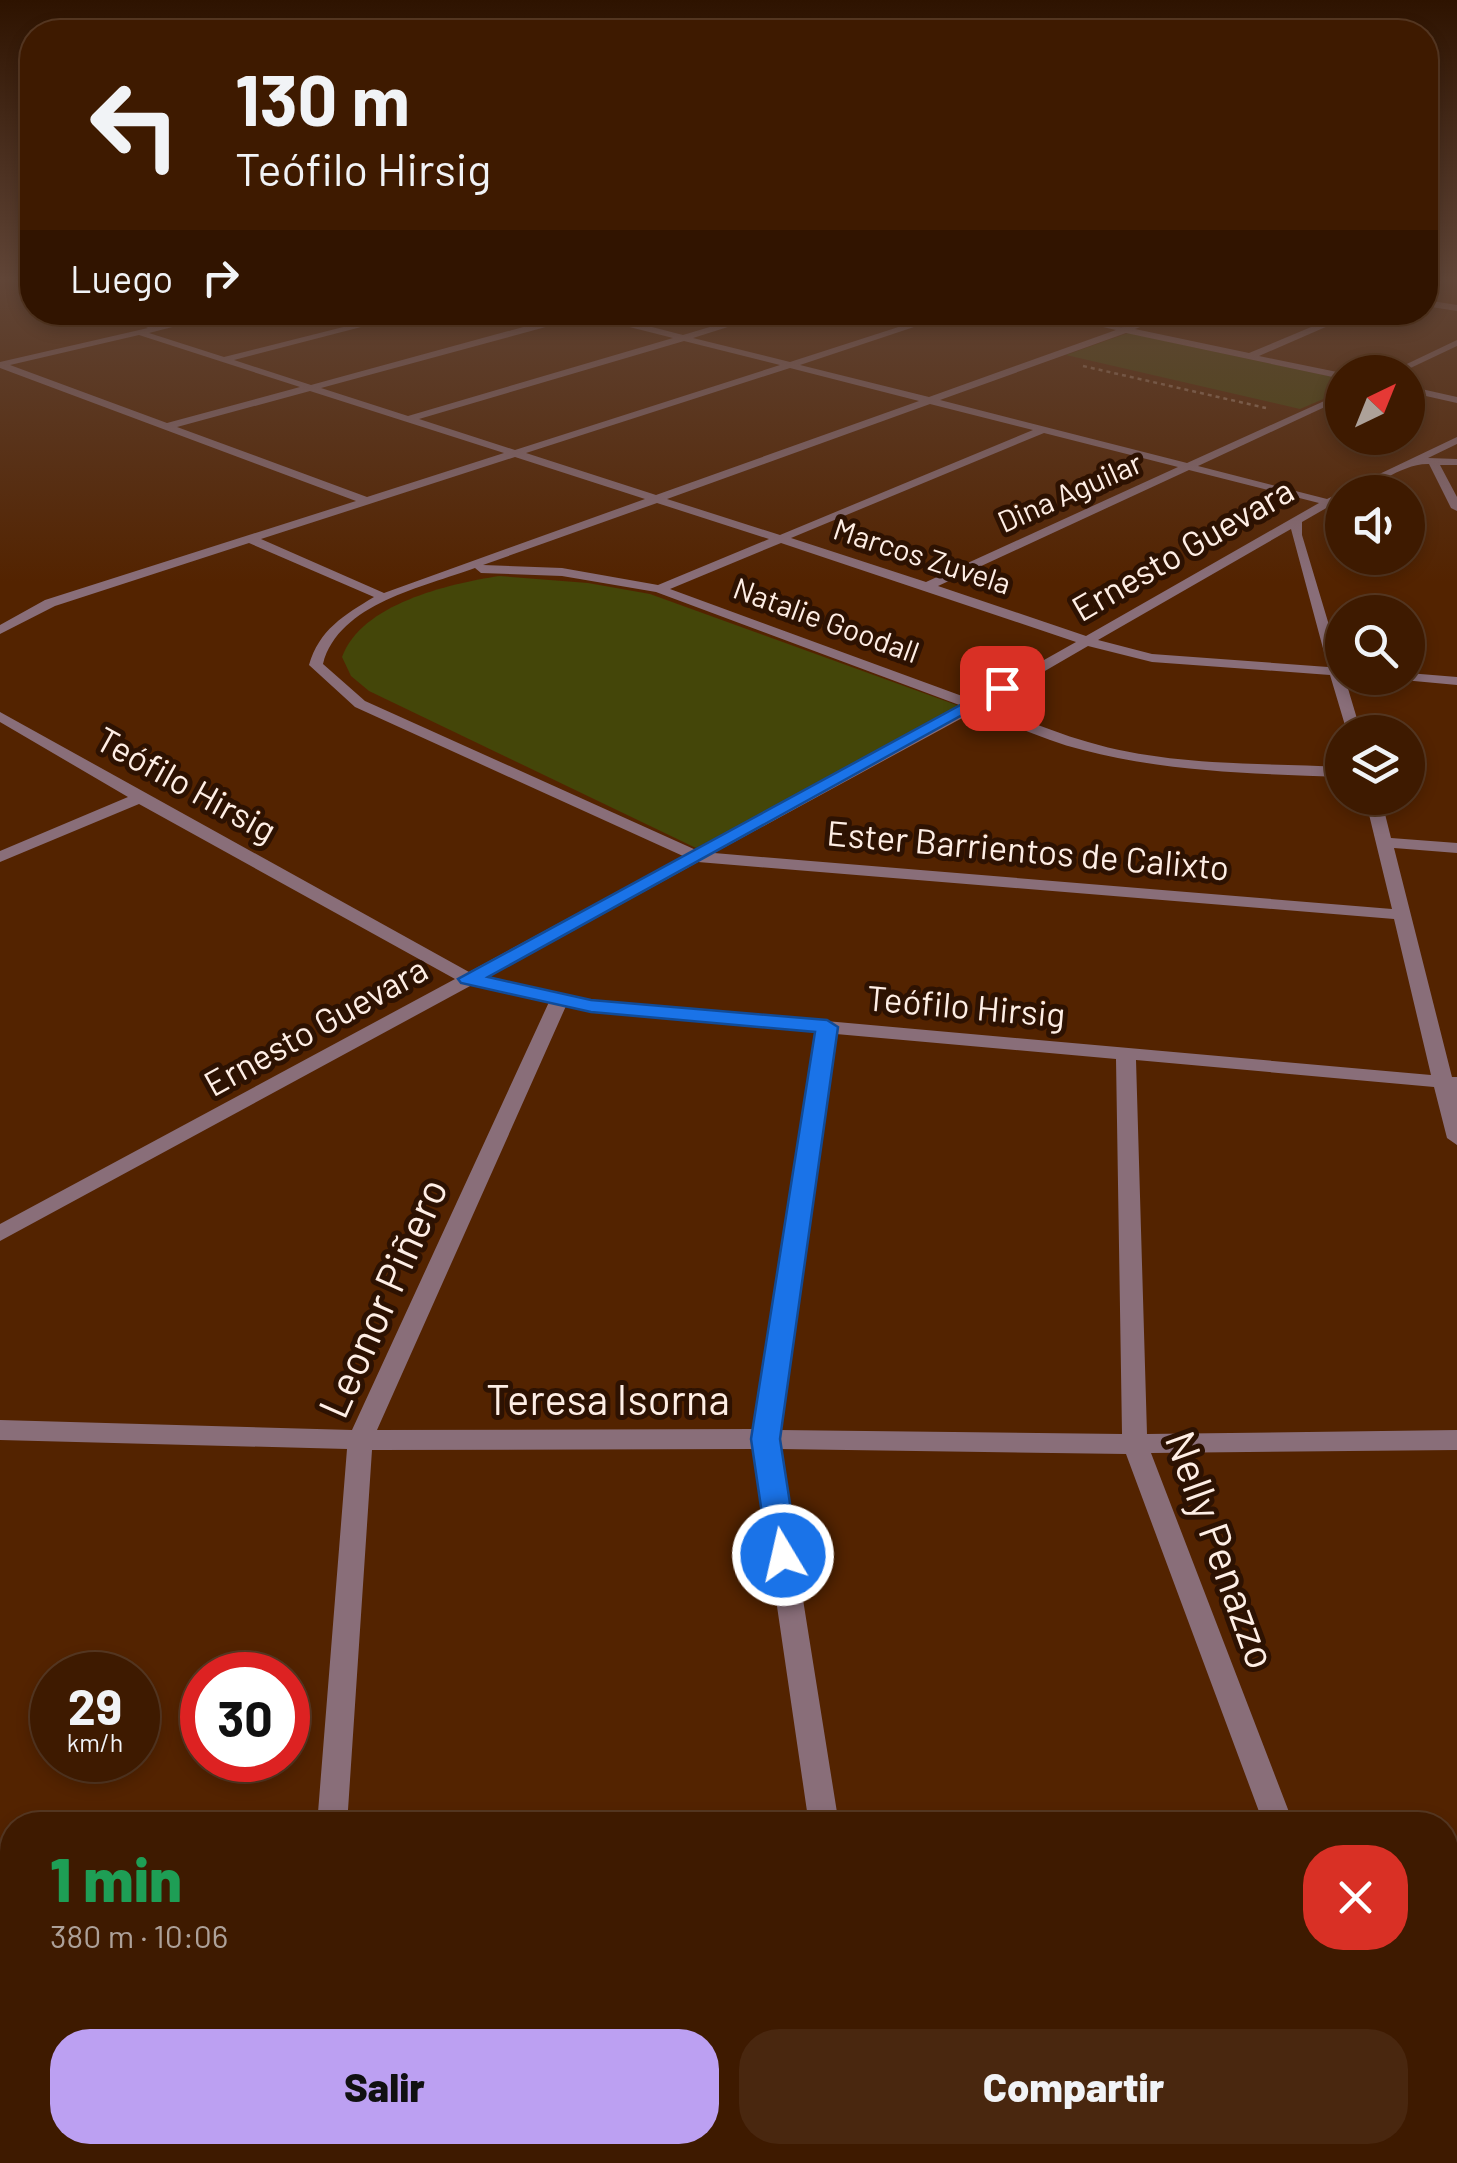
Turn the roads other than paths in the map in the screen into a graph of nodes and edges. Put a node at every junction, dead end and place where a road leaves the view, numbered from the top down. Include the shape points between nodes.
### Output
1 (40, 380) edge
2 (279, 380) edge
3 (339, 380) edge
4 (540, 380) edge
5 (742, 380) edge
6 (852, 380) edge
7 (986, 380) edge
8 (306, 389) junction
9 (1425, 393) edge
10 (930, 400) junction
11 (1457, 400) edge
12 (1325, 404) edge
13 (404, 420) junction
14 (165, 426) junction
15 (1044, 429) junction
16 (1457, 440) edge
17 (515, 455) junction
18 (1426, 461) junction
19 (1457, 462) edge
20 (1190, 466) junction
21 (1392, 475) edge
22 (1325, 493) edge
23 (656, 500) junction
24 (369, 502) junction
25 (1325, 506) edge
26 (1457, 508) edge
27 (1298, 523) junction
28 (250, 539) junction
29 (778, 540) junction
30 (463, 570) junction
31 (926, 586) junction
32 (660, 590) junction
33 (384, 597) junction
34 (1325, 625) edge
35 (0, 630) edge
36 (1086, 640) junction
37 (1325, 671) edge
38 (1425, 678) edge
39 (1457, 681) edge
40 (975, 705) junction
41 (0, 716) edge
42 (23, 732) junction
43 (0, 740) edge
44 (1325, 771) edge
45 (140, 798) junction
46 (1378, 815) edge
47 (1385, 842) junction
48 (1457, 848) edge
49 (0, 856) edge
50 (698, 856) junction
51 (1404, 915) junction
52 (468, 979) junction
53 (560, 999) junction
54 (827, 1027) junction
55 (1126, 1054) junction
56 (1450, 1082) edge
57 (1457, 1138) edge
58 (0, 1234) edge
59 (0, 1430) edge
60 (766, 1439) junction
61 (360, 1440) junction
62 (1457, 1440) edge
63 (1134, 1444) junction
64 (333, 1812) edge
65 (822, 1812) edge
66 (1275, 1812) edge

1 - 14 street
2 - 8 street, Marcos Zuvela
3 - 8 street
4 - 13 street
5 - 17 street
6 - 10 street
7 - 10 street, Ester Barrientos de Calixto
8 - 13 street, Marcos Zuvela
8 - 14 street
9 - 11 street
10 - 15 street
10 - 23 street, Ester Barrientos de Calixto
12 - 20 street, Dina Aguilar
13 - 17 street, Marcos Zuvela
14 - 24 street
15 - 20 street
15 - 29 street
16 - 18 street, Ernesto Guevara
17 - 23 street, Marcos Zuvela
17 - 24 street
18 - 19 street
18 - 21 street, Ernesto Guevara
18 - 26 street
20 - 22 street
20 - 31 street, Dina Aguilar
23 - 29 street, Marcos Zuvela
23 - 30 street, Ester Barrientos de Calixto
24 - 28 street
25 - 27 street, Ernesto Guevara
27 - 34 street
27 - 36 street, Ernesto Guevara
28 - 33 street
28 - 35 street via 50,603
29 - 31 street, Marcos Zuvela
29 - 32 street
30 - 32 street, Natalie Goodall via 562,572
30 - 33 street, Ester Barrientos de Calixto
31 - 36 street, Marcos Zuvela
32 - 40 street, Natalie Goodall
33 - 50 street, Ester Barrientos de Calixto via 336,626 319,645 316,665 332,684 360,704
36 - 37 street, Marcos Zuvela via 1152,658
36 - 40 street, Ernesto Guevara
38 - 39 street
40 - 44 street, Natalie Goodall via 1129,756
40 - 50 street, Ernesto Guevara
41 - 42 street, Teófilo Hirsig
42 - 43 street
42 - 45 street, Teófilo Hirsig
45 - 49 street
45 - 52 street, Teófilo Hirsig
46 - 47 street
47 - 48 street
47 - 51 street
50 - 51 street, Ester Barrientos de Calixto
50 - 52 street, Ernesto Guevara
51 - 56 street
52 - 53 street, Teófilo Hirsig
52 - 58 street, Ernesto Guevara
53 - 54 street, Teófilo Hirsig
53 - 61 street, Leonor Piñero
54 - 55 street, Teófilo Hirsig
54 - 60 street
55 - 56 street, Teófilo Hirsig
55 - 63 street, Nelly Penazzo
56 - 57 street
59 - 61 street, Teresa Isorna
60 - 61 street, Teresa Isorna
60 - 63 street, Teresa Isorna
60 - 65 street
61 - 64 street, Leonor Piñero
62 - 63 street, Teresa Isorna
63 - 66 street, Nelly Penazzo

